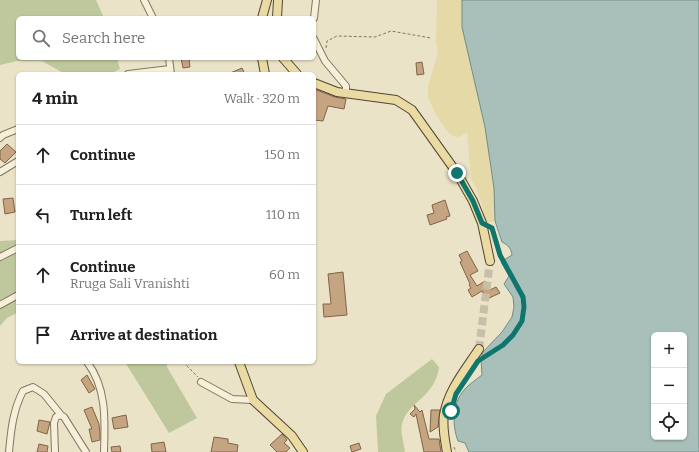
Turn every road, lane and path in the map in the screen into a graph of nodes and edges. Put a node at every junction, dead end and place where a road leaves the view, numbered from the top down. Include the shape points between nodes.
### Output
1 (144, 0) edge
2 (267, 0) edge
3 (278, 0) edge
4 (316, 0) edge
5 (152, 16) edge
6 (263, 16) edge
7 (277, 16) edge
8 (314, 16) edge
9 (431, 38) dead end
10 (316, 43) edge
11 (326, 48) dead end
12 (169, 60) edge
13 (262, 60) edge
14 (285, 60) edge
15 (170, 71) edge
16 (156, 72) edge
17 (265, 72) edge
18 (295, 72) edge
19 (316, 84) edge
20 (346, 93) junction
21 (16, 130) edge
22 (0, 138) edge
23 (16, 162) edge
24 (0, 172) edge
25 (482, 223) junction
26 (16, 249) edge
27 (0, 257) edge
28 (490, 261) tunnel mouth
29 (16, 296) edge
30 (0, 305) edge
31 (479, 349) tunnel mouth
32 (478, 361) dead end
33 (90, 364) edge
34 (185, 364) edge
35 (240, 364) edge
36 (203, 383) joint
37 (253, 400) junction
38 (61, 415) junction
39 (450, 449) edge
40 (9, 452) edge
41 (55, 452) edge
42 (86, 452) edge
43 (104, 452) edge
44 (303, 452) edge
45 (456, 452) edge

1 - 5 street
2 - 6 main road
3 - 7 main road
4 - 8 street
9 - 11 path via 391,31 376,36 337,36 327,41
10 - 20 street via 325,61 346,86
12 - 15 street
13 - 17 main road
14 - 18 main road
15 - 16 street
19 - 20 main road
20 - 25 main road via 396,100 412,110 457,173
21 - 22 street
23 - 24 street
25 - 28 main road
25 - 32 path via 492,228 500,255 523,297 524,307 522,321 513,335 503,345
26 - 27 street
29 - 30 street
31 - 39 main road via 447,403 444,416
33 - 43 street via 100,385 105,420
34 - 36 path
35 - 37 main road
36 - 37 street via 232,399
37 - 44 main road via 292,436
38 - 40 street via 44,394 33,387 23,391 11,424
38 - 41 street via 56,417 54,423
38 - 42 street
39 - 45 path

